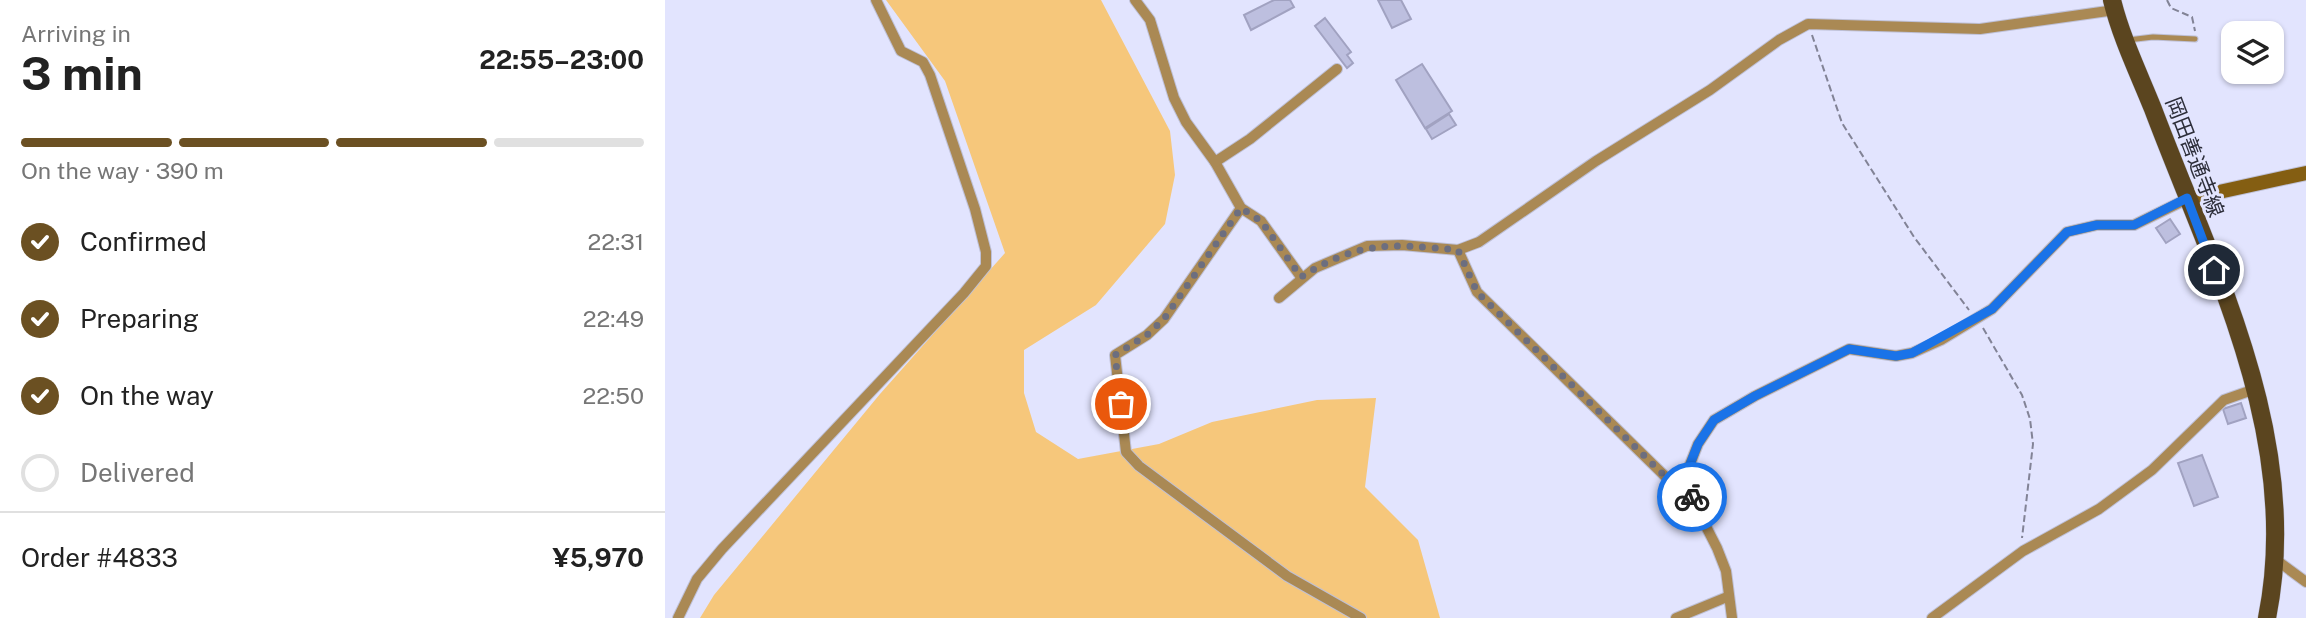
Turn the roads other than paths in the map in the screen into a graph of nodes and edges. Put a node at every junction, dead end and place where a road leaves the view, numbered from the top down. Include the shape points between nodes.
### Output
1 (876, 0) edge
2 (1135, 0) edge
3 (2113, 5) edge
4 (2195, 39) road end
5 (2126, 41) junction
6 (1337, 69) dead end
7 (1215, 162) junction
8 (2306, 173) edge
9 (2187, 198) junction
10 (1241, 208) junction
11 (1458, 250) junction
12 (1301, 277) junction
13 (1279, 298) dead end
14 (2255, 390) junction
15 (1692, 499) junction
16 (2275, 559) junction
17 (2306, 582) edge
18 (1727, 597) junction
19 (678, 618) edge
20 (1361, 618) edge
21 (1677, 618) edge
22 (1732, 618) edge
23 (1932, 618) edge
24 (2267, 618) edge

1 - 19 street via 901,51 923,62 930,75 975,209 986,266 722,549 698,579
2 - 7 street via 1150,20 1174,98
3 - 5 main road, 岡田善通寺線
3 - 11 street via 1980,29 1808,24 1479,242
4 - 5 lane
5 - 9 main road, 岡田善通寺線
6 - 7 street
7 - 10 street
8 - 9 street
9 - 14 main road, 岡田善通寺線
9 - 15 street via 2134,225 2097,225 2067,232 1992,309 1912,353 1896,356 1849,349 1714,420 1687,472
10 - 12 street via 1261,221
10 - 20 street via 1164,319 1115,355 1126,452 1287,576
11 - 12 street via 1367,246
11 - 15 street via 1477,292
12 - 13 street
14 - 16 main road, 岡田善通寺線 via 2273,470
14 - 23 street via 2224,400 2152,470 2099,509 2023,551
15 - 18 street via 1726,571
16 - 17 street
16 - 24 main road, 岡田善通寺線
18 - 21 street
18 - 22 street

